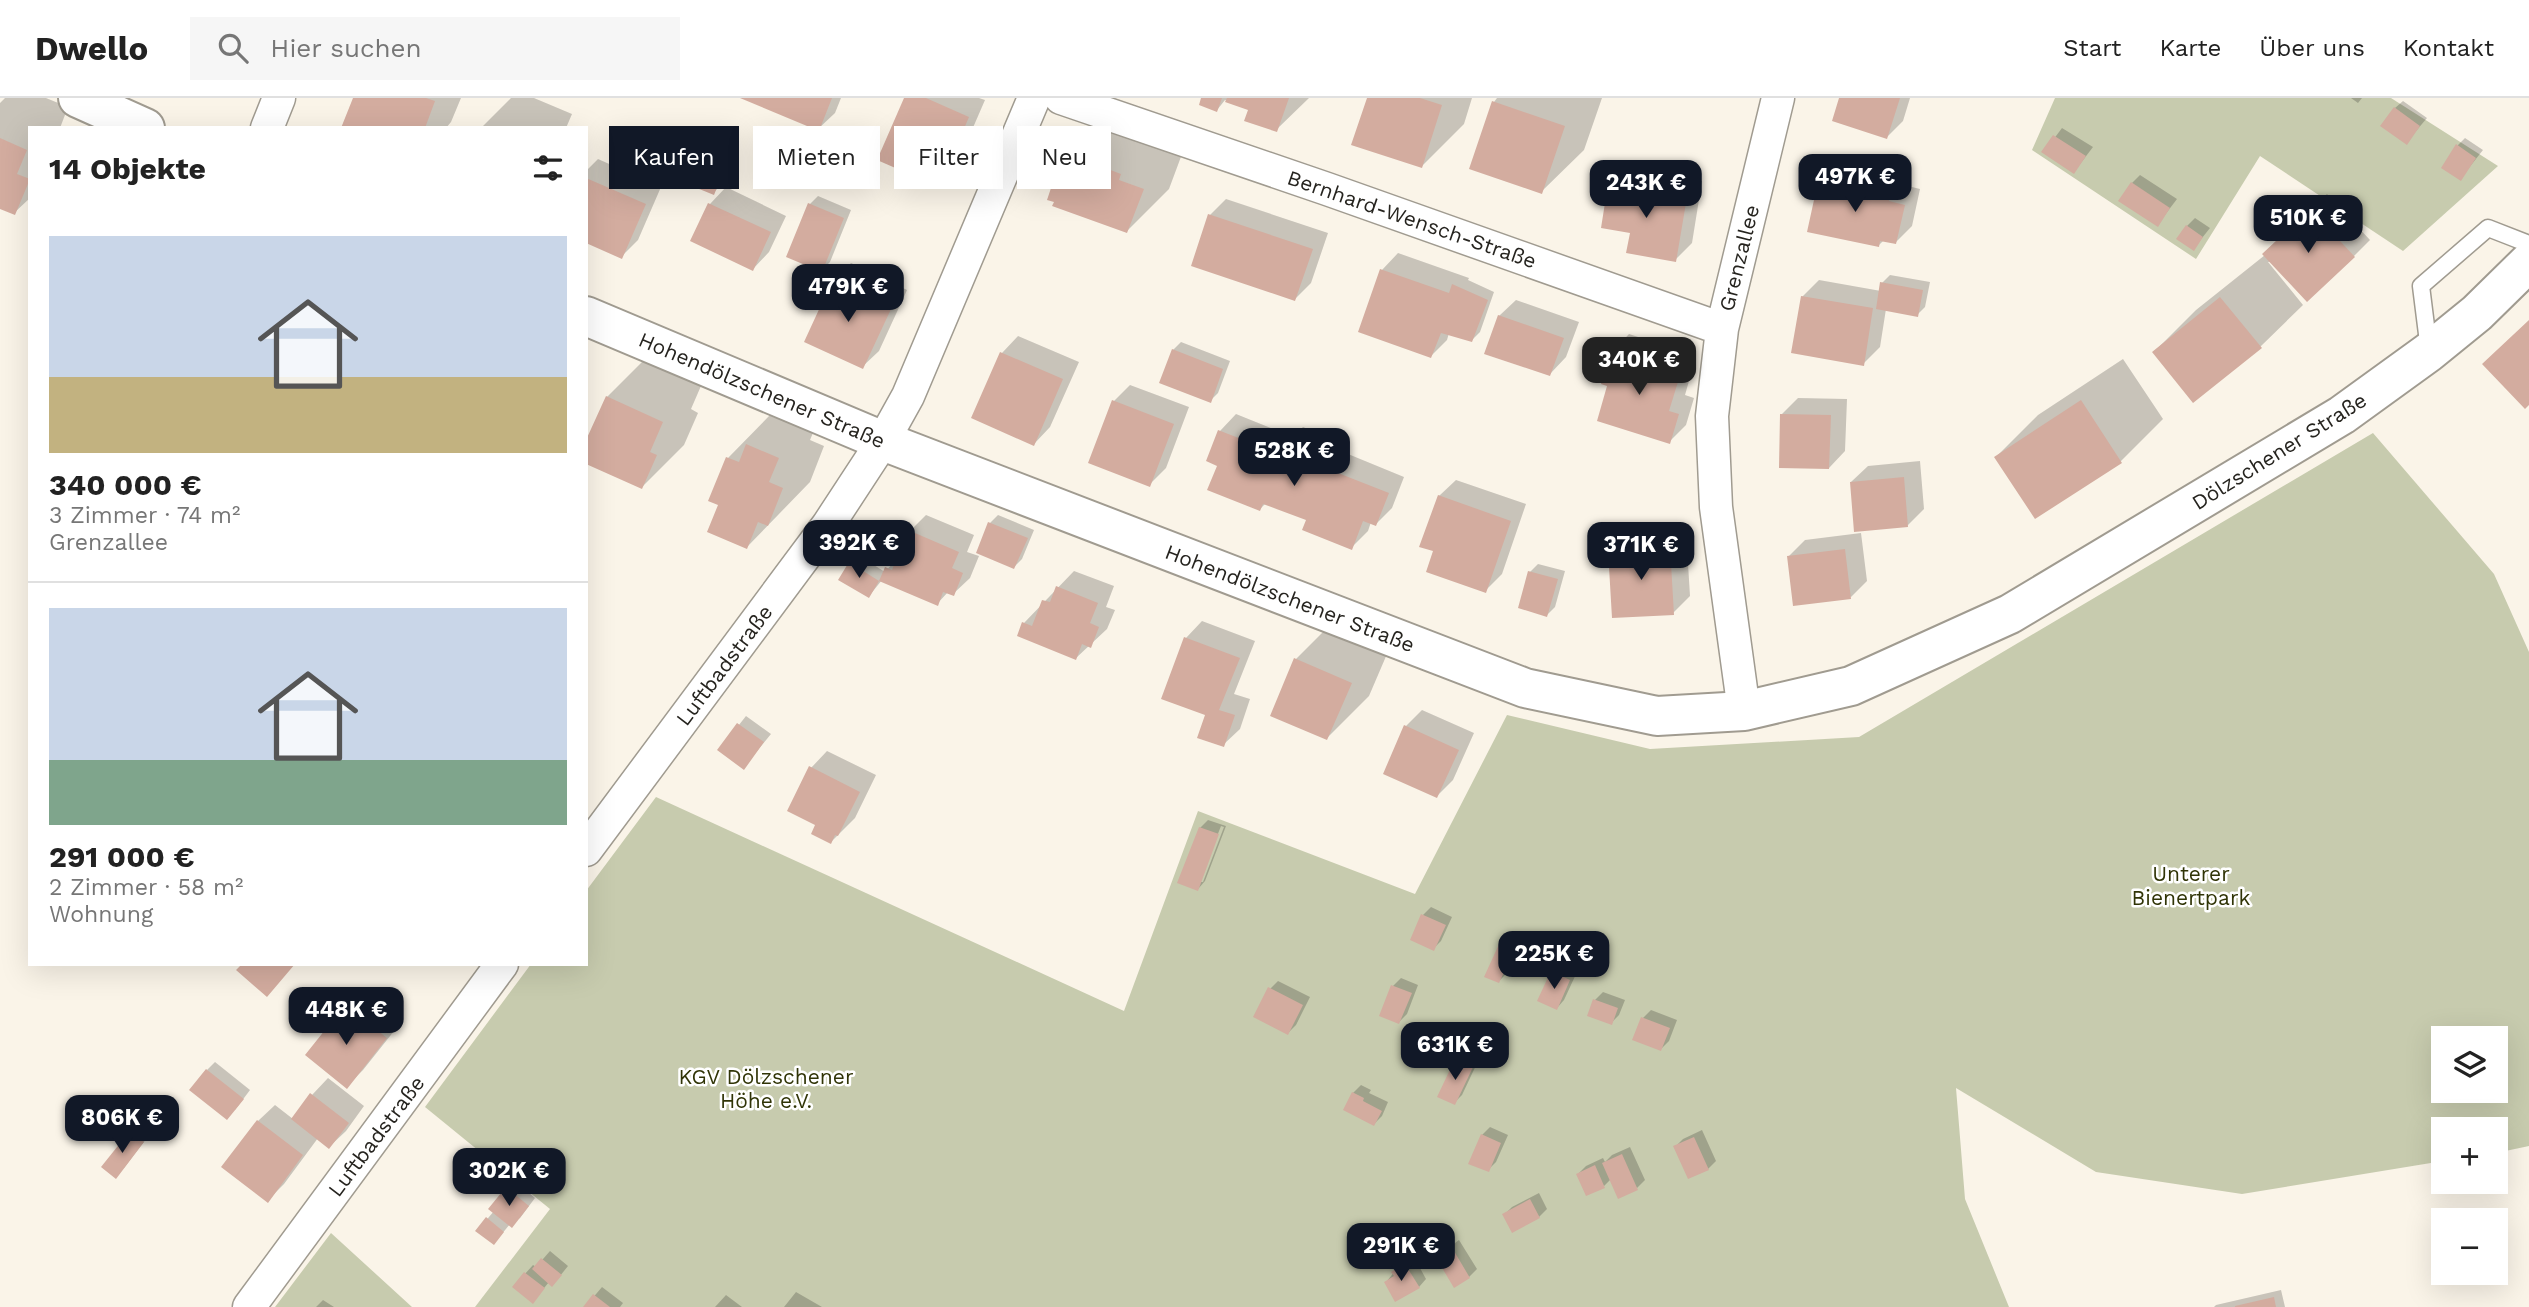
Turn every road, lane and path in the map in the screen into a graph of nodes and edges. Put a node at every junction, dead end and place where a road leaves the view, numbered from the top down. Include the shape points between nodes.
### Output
1 (78, 98) edge
2 (279, 98) edge
3 (1034, 98) edge
4 (1061, 98) edge
5 (1778, 98) edge
6 (141, 126) edge
7 (268, 126) edge
8 (2529, 244) edge
9 (2529, 262) edge
10 (588, 317) edge
11 (1722, 329) junction
12 (2429, 352) junction
13 (883, 441) junction
14 (2010, 614) joint
15 (1744, 711) junction
16 (588, 847) edge
17 (501, 966) edge
18 (249, 1307) edge

1 - 6 street
2 - 7 street
3 - 13 street, Luftbadstraße via 908,396
4 - 11 street, Bernhard-Wensch-Straße
5 - 11 street, Grenzallee
8 - 12 lane via 2488,228 2421,286
9 - 12 street, Dölzschener Straße
10 - 13 street, Hohendölzschener Straße
11 - 15 street, Grenzallee via 1712,416 1716,507
12 - 14 street, Dölzschener Straße via 2342,415
13 - 15 street, Hohendölzschener Straße via 1525,688 1657,716
13 - 16 street, Luftbadstraße via 828,525
14 - 15 street, Hohendölzschener Straße via 1851,686
17 - 18 street, Luftbadstraße

